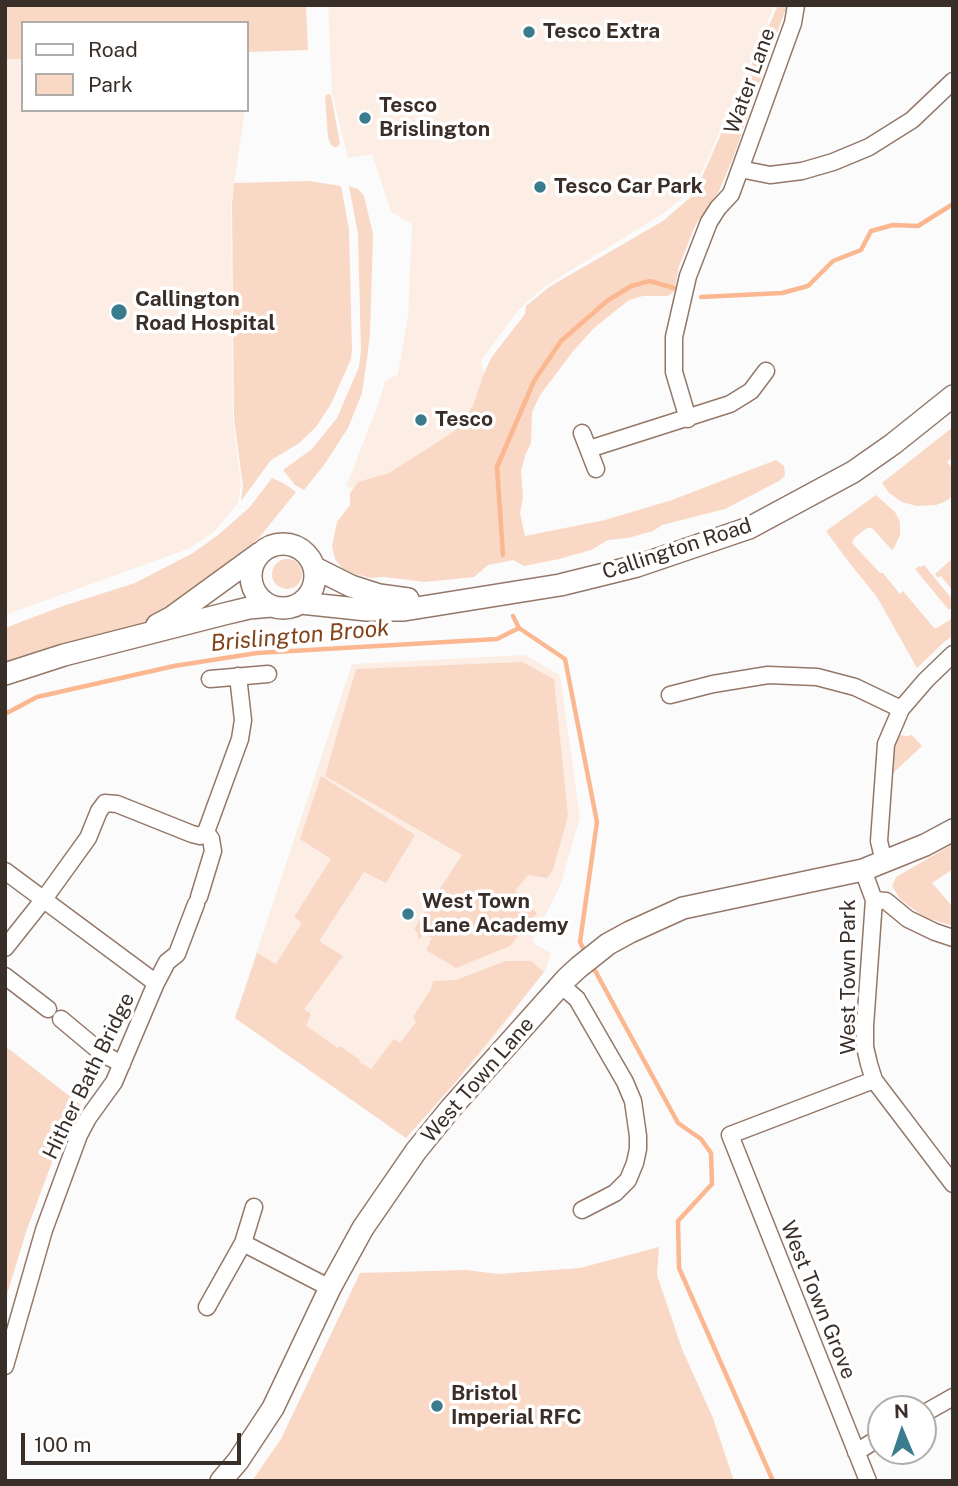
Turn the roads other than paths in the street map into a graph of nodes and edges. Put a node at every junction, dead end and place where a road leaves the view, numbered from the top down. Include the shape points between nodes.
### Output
1 (796, 5) edge
2 (953, 81) edge
3 (740, 169) junction
4 (766, 371) dead end
5 (953, 396) edge
6 (688, 419) junction
7 (582, 433) dead end
8 (589, 449) junction
9 (596, 469) dead end
10 (263, 551) junction
11 (314, 568) junction
12 (449, 601) junction
13 (301, 603) junction
14 (271, 606) junction
15 (130, 639) junction
16 (953, 654) edge
17 (5, 674) edge
18 (268, 674) dead end
19 (238, 676) junction
20 (209, 679) dead end
21 (670, 695) dead end
22 (901, 709) junction
23 (953, 830) edge
24 (206, 832) junction
25 (884, 862) junction
26 (863, 870) junction
27 (5, 871) edge
28 (44, 899) junction
29 (874, 900) junction
30 (953, 938) edge
31 (5, 948) edge
32 (5, 976) edge
33 (156, 983) junction
34 (561, 985) junction
35 (122, 1063) junction
36 (874, 1080) junction
37 (953, 1184) edge
38 (254, 1207) dead end
39 (582, 1210) dead end
40 (243, 1243) junction
41 (330, 1288) junction
42 (207, 1307) dead end
43 (5, 1366) edge
44 (953, 1397) edge
45 (937, 1406) edge
46 (867, 1445) edge
47 (856, 1452) junction
48 (221, 1481) edge
49 (868, 1481) edge

1 - 3 street, Water Lane
2 - 3 street via 912,120 869,147 833,162 770,175
3 - 6 street, Water Lane via 732,194 709,222 688,276 674,337 674,372
4 - 6 street via 751,391 730,404
5 - 12 main road, Callington Road via 853,472 749,528 637,566 560,584
6 - 8 street
7 - 8 street
8 - 9 street
10 - 11 main road via 290,544 300,548
10 - 14 main road via 256,558 251,580 256,593
10 - 15 main road via 172,617
11 - 12 main road, Callington Road via 380,595
11 - 13 main road via 313,590
12 - 13 main road, Callington Road via 404,610
13 - 14 main road
14 - 15 main road
15 - 17 main road
16 - 22 street
18 - 19 street
19 - 20 street
19 - 24 street via 243,720 240,739
21 - 22 street via 768,675 817,677 855,687
22 - 25 street via 886,744 879,841
23 - 25 main road, West Town Lane
24 - 28 street via 192,834 105,803 88,838
24 - 33 street via 213,851 197,900 177,954
25 - 26 main road, West Town Lane
26 - 29 street, West Town Park
26 - 34 main road, West Town Lane via 682,908 600,950
27 - 28 street, Hither Bath Bridge
28 - 31 street
28 - 33 street, Hither Bath Bridge
29 - 30 street via 886,901 908,919
29 - 36 street, West Town Park via 865,1026
32 - 35 street via 103,1054
33 - 35 street, Hither Bath Bridge
34 - 39 street via 577,999 625,1082 638,1136 628,1180 615,1193
34 - 41 main road, West Town Lane via 416,1151 363,1228
35 - 43 street, Hither Bath Bridge via 79,1135 44,1230
36 - 37 street, West Town Park
36 - 47 street, West Town Grove via 730,1135
38 - 40 street
40 - 41 street
40 - 42 street
41 - 48 main road, West Town Lane via 273,1408
44 - 45 street
46 - 47 street
47 - 49 street, West Town Grove

